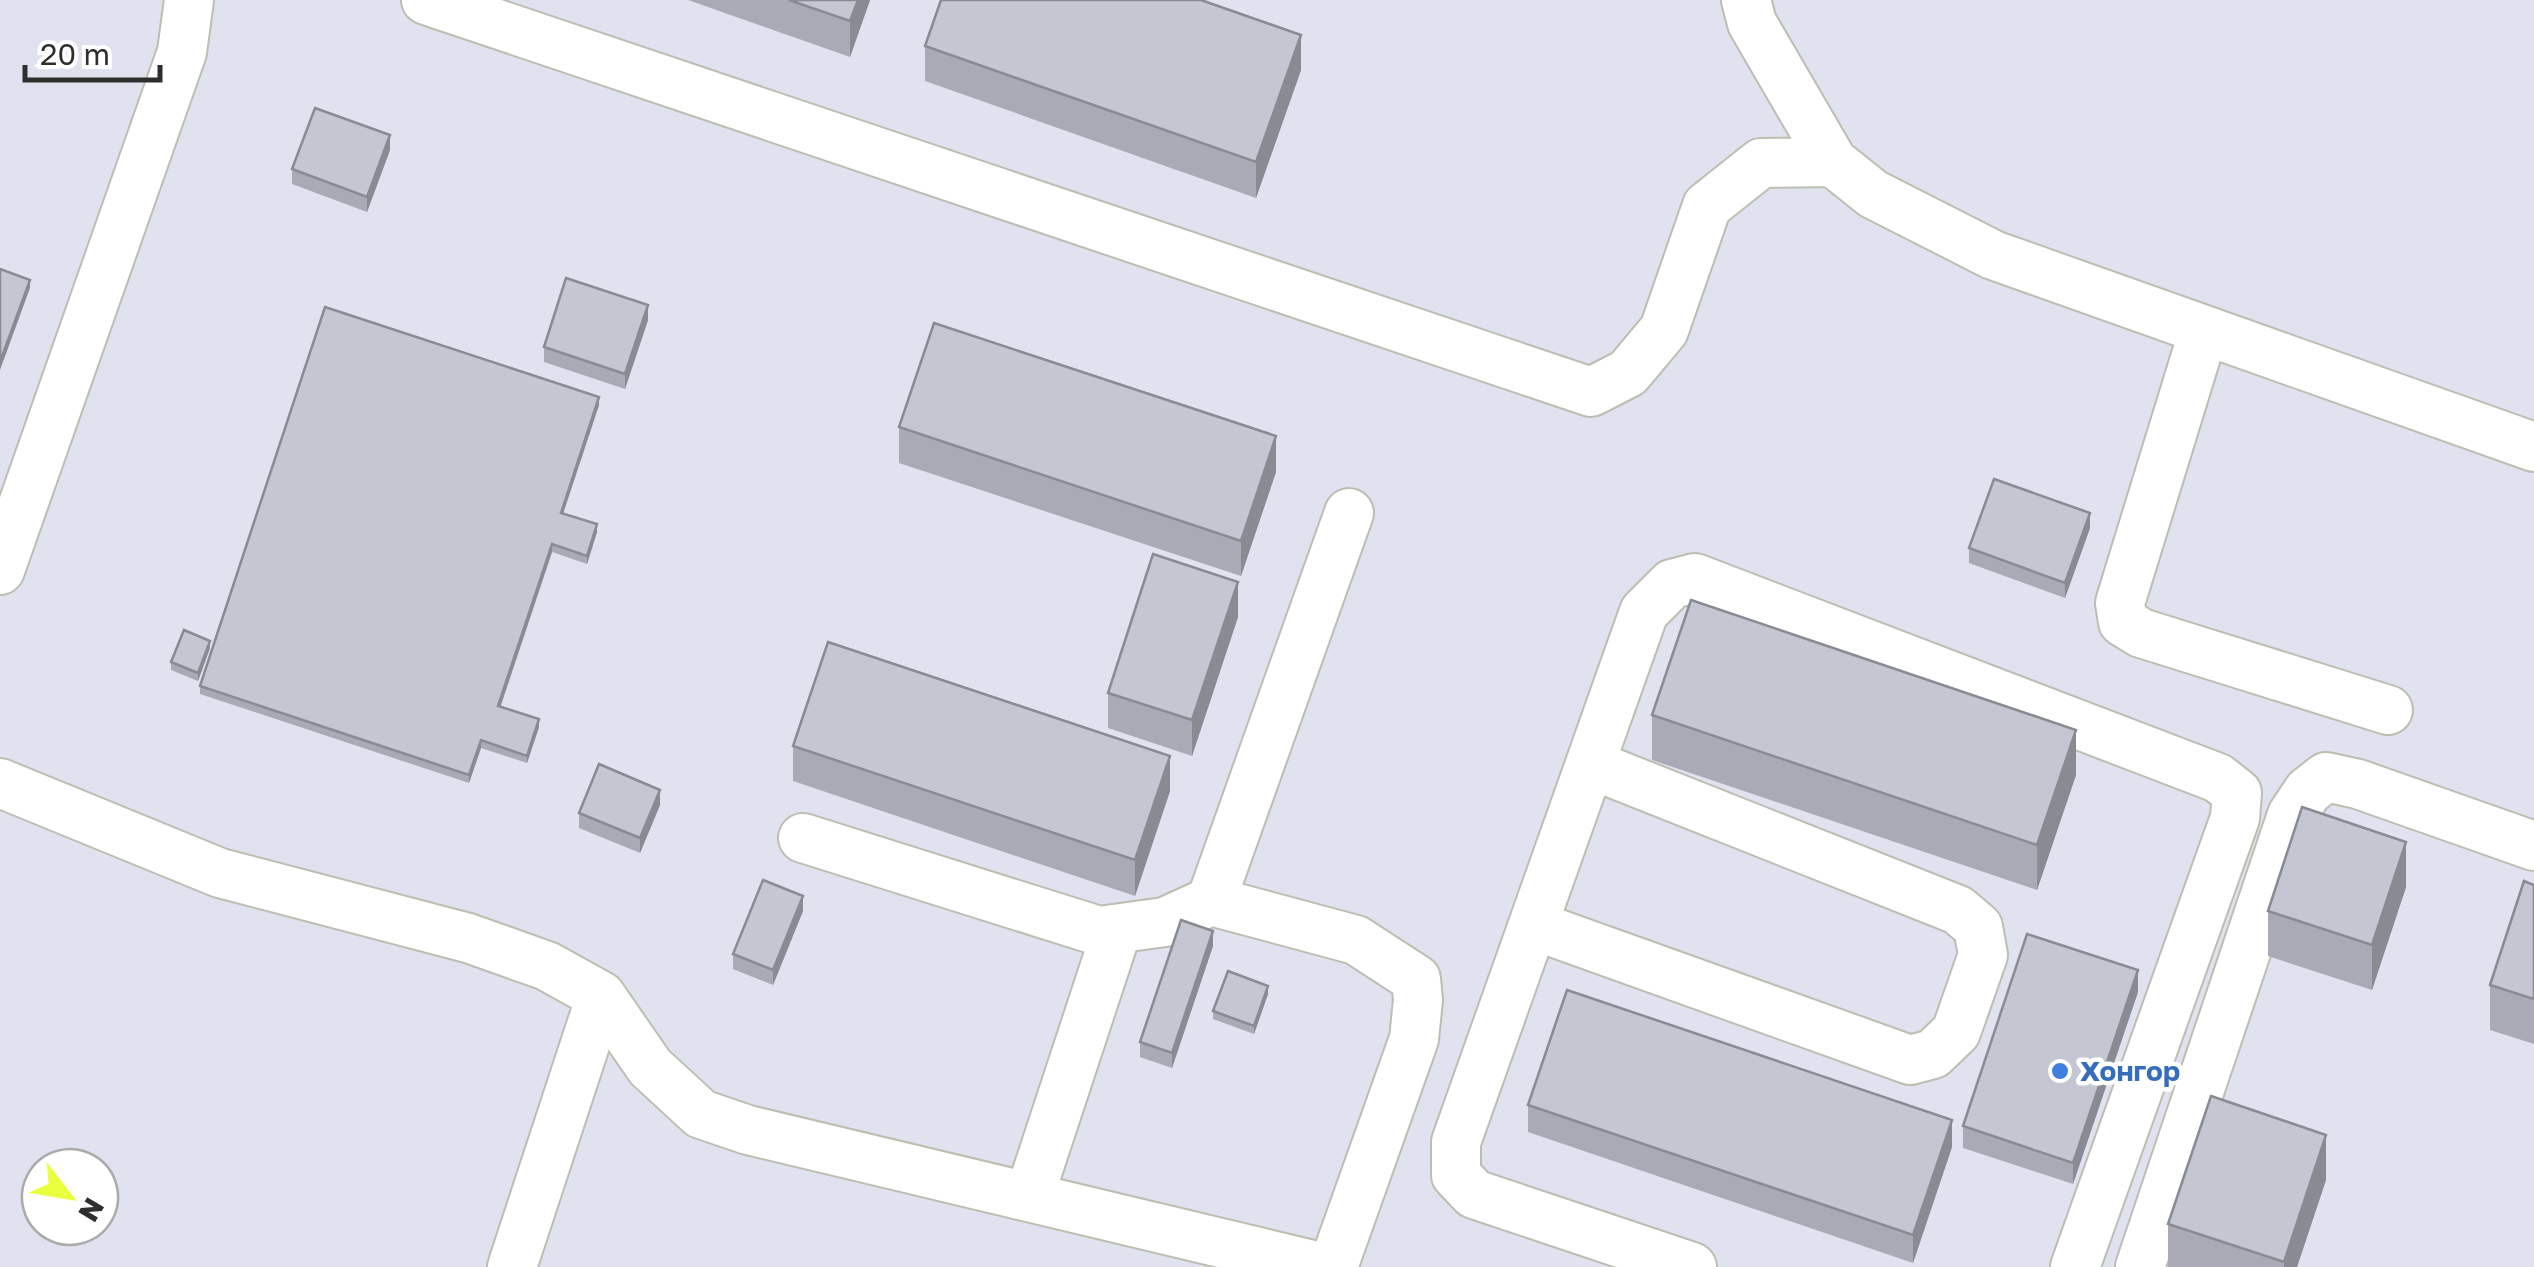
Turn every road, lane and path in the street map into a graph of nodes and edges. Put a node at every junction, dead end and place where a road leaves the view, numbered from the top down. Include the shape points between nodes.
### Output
1 (190, 0) edge
2 (1746, 0) edge
3 (431, 1) edge
4 (1833, 162) junction
5 (2204, 330) junction
6 (2534, 447) edge
7 (1348, 513) dead end
8 (0, 570) edge
9 (2388, 710) dead end
10 (1590, 764) junction
11 (0, 784) edge
12 (803, 838) dead end
13 (2534, 846) edge
14 (1211, 901) junction
15 (1533, 925) junction
16 (1116, 930) junction
17 (602, 996) junction
18 (1029, 1197) junction
19 (512, 1267) edge
20 (1321, 1267) edge
21 (1333, 1267) edge
22 (1692, 1267) edge
23 (2075, 1267) edge
24 (2140, 1267) edge

1 - 8 street via 182,52
2 - 4 street via 1752,23
3 - 4 street via 1592,392 1628,374 1664,330 1707,206 1761,163
4 - 5 street via 1873,194 1993,255
5 - 6 street
5 - 9 street via 2120,603 2123,622
7 - 14 street
10 - 15 street
10 - 15 street via 1958,910 1978,927 1983,955 1956,1032 1933,1054 1910,1060
10 - 23 street via 1644,612 1672,584 1696,578 2218,778 2236,793 2235,818
11 - 17 street via 220,873 468,938 547,966
12 - 16 street via 1099,931
13 - 24 street via 2358,784 2326,778 2308,791 2292,815
14 - 16 street via 1166,922
14 - 21 street via 1356,940 1416,979 1414,1039
15 - 22 street via 1456,1142 1456,1175 1474,1194
16 - 18 street
17 - 18 street via 650,1067 702,1114
17 - 19 street
18 - 20 street

